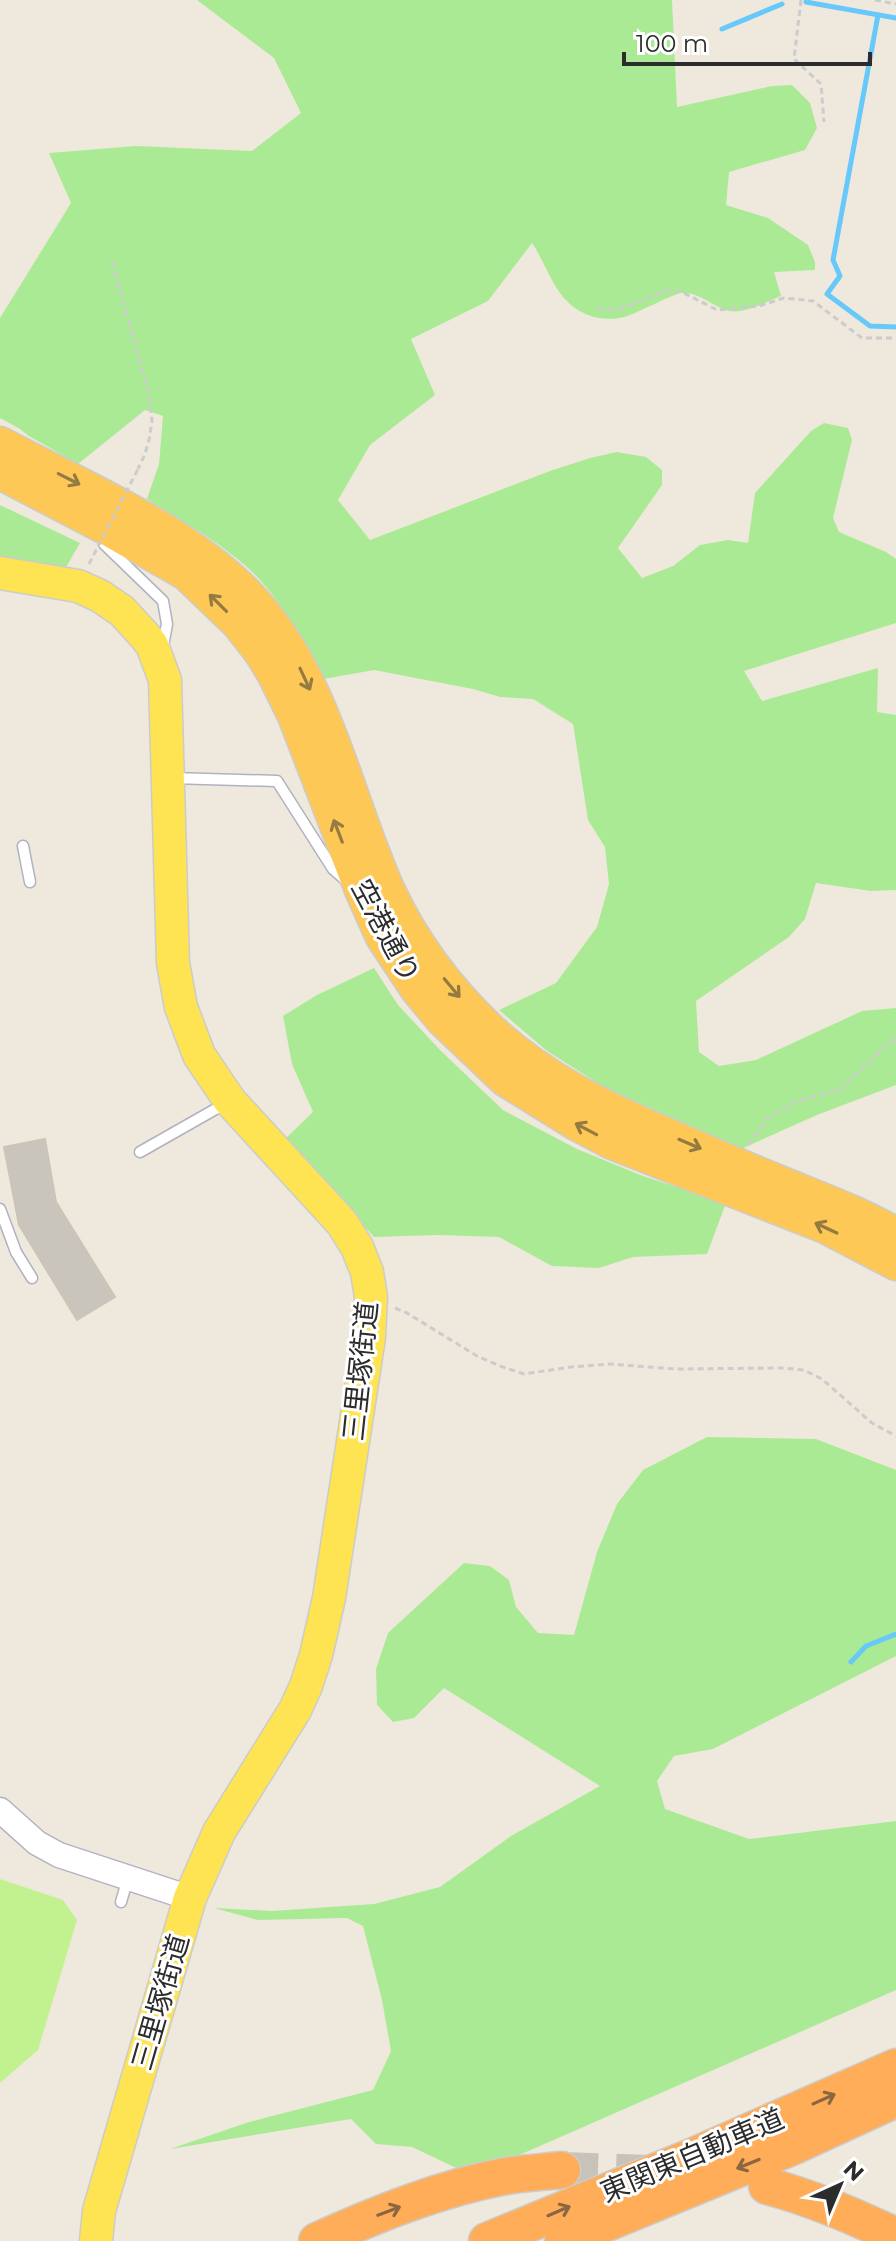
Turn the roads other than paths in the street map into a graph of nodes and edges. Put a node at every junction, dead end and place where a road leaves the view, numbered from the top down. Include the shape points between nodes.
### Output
1 (0, 443) edge
2 (0, 473) edge
3 (111, 531) junction
4 (0, 573) edge
5 (159, 664) junction
6 (167, 778) junction
7 (23, 846) dead end
8 (30, 882) dead end
9 (361, 890) junction
10 (230, 1101) junction
11 (140, 1152) dead end
12 (0, 1209) edge
13 (896, 1234) edge
14 (896, 1264) edge
15 (32, 1278) dead end
16 (0, 1810) edge
17 (128, 1878) junction
18 (190, 1898) junction
19 (121, 1902) dead end
20 (896, 2067) edge
21 (896, 2099) edge
22 (562, 2170) tunnel mouth
23 (767, 2186) dead end
24 (896, 2236) edge
25 (96, 2241) edge
26 (317, 2241) edge
27 (487, 2241) edge
28 (563, 2241) edge

1 -> 13 highway, 空港通り via 185,544 255,602 307,682 410,933 490,1029 586,1098
2 - 3 highway, 空港通り
3 - 5 lane via 104,544 163,601 167,624
9 -> 3 highway, 空港通り via 294,716 260,652 186,574
4 - 5 main road, 三里塚街道 via 78,586 100,596 135,624
5 - 6 main road, 三里塚街道 via 165,680
6 - 9 lane via 277,781 333,869
6 - 10 main road, 三里塚街道 via 178,993 199,1055
7 - 8 lane
14 -> 9 highway, 空港通り via 825,1227 612,1143 505,1080 417,990 382,937
10 - 11 lane
10 - 18 main road, 三里塚街道 via 342,1223 357,1247 371,1297 369,1337 316,1655 295,1710 219,1832
12 - 15 lane
16 - 17 street via 59,1855
17 - 18 street
17 - 19 lane
18 - 25 main road, 三里塚街道 via 99,2211
27 -> 20 highway, 東関東自動車道
21 -> 28 highway, 東関東自動車道
26 -> 22 highway via 454,2189
23 - 24 highway

